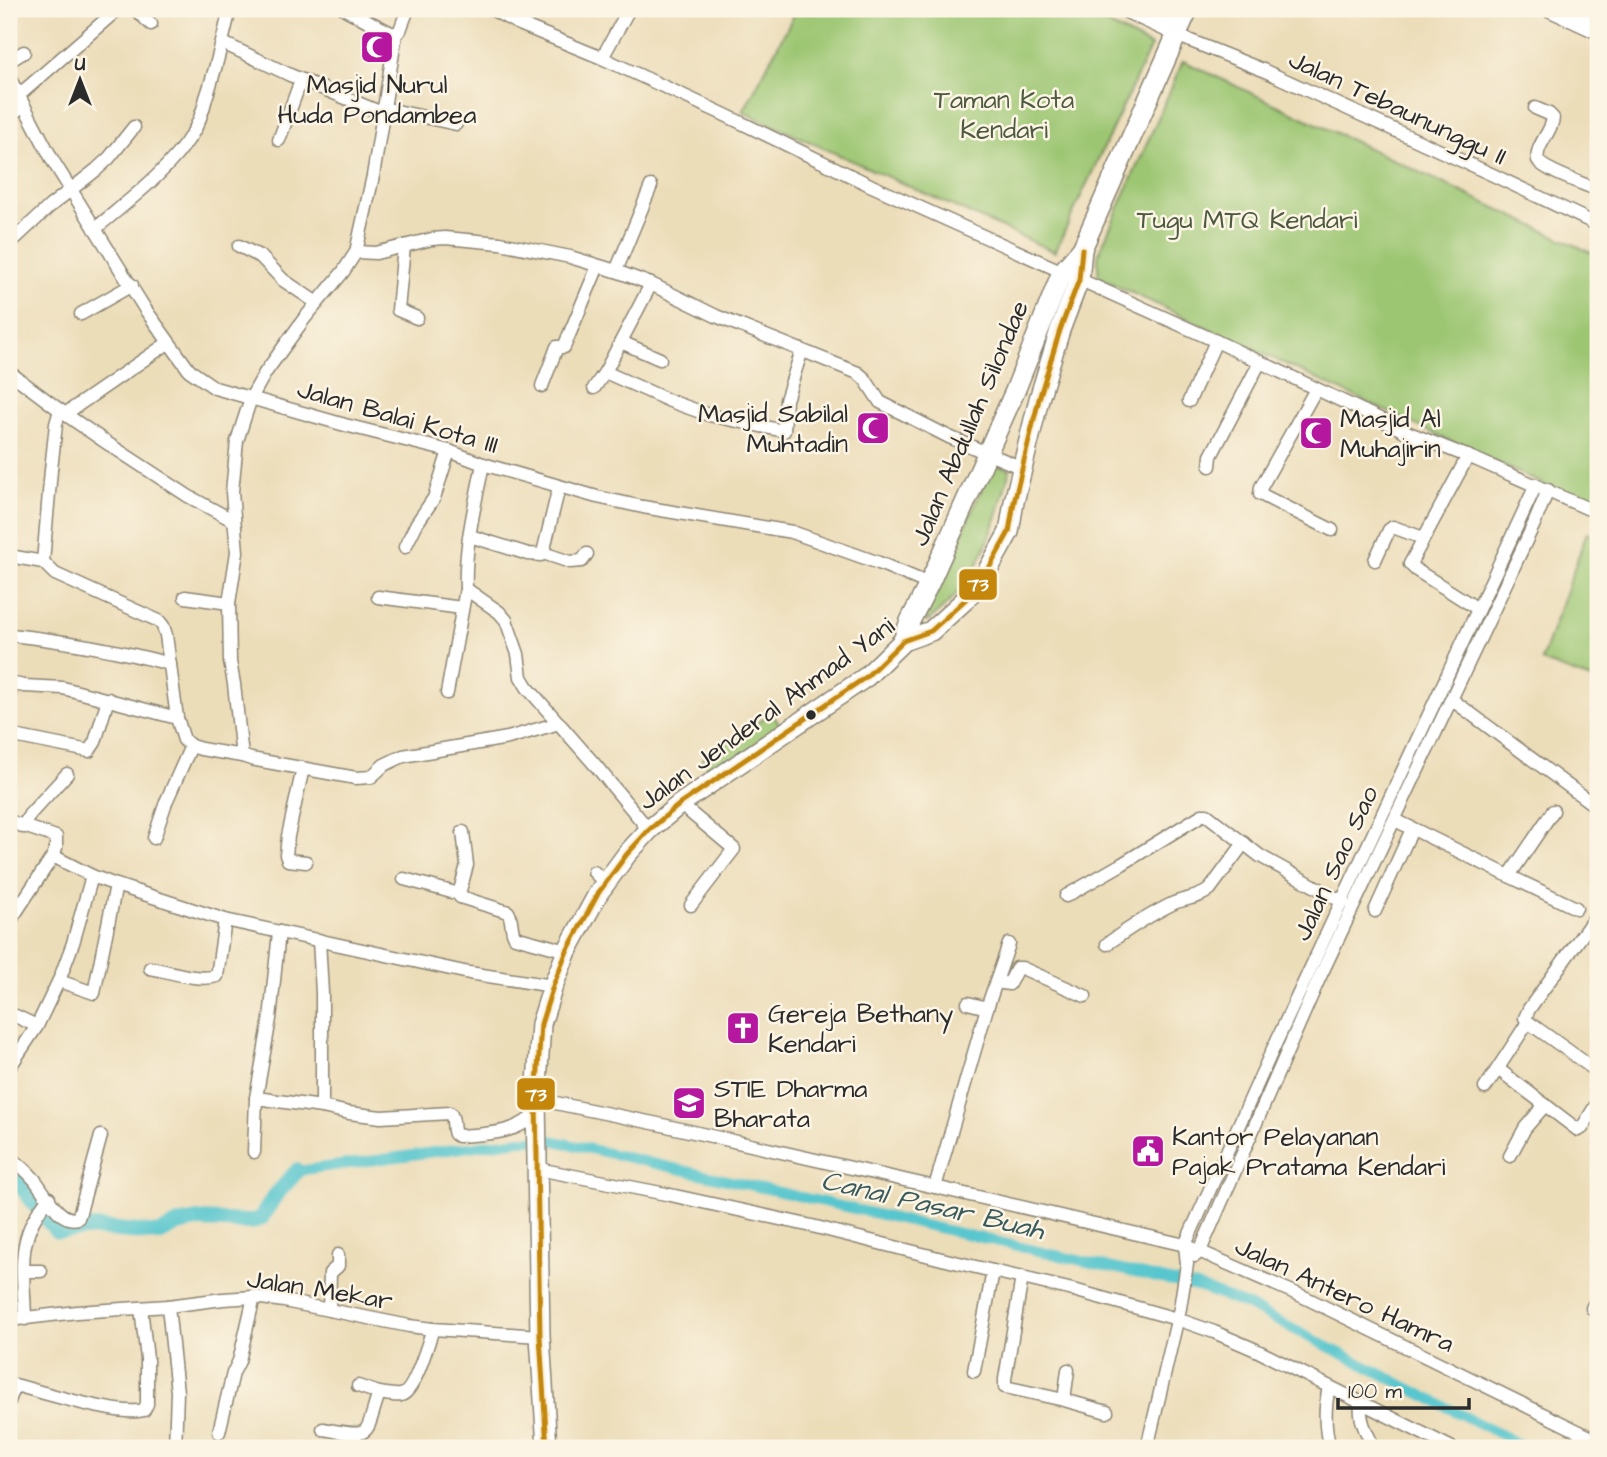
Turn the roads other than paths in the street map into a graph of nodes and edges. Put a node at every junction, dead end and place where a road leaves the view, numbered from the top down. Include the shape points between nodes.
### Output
1 (118, 9) edge
2 (135, 9) edge
3 (230, 9) edge
4 (345, 9) edge
5 (408, 9) edge
6 (491, 9) edge
7 (629, 9) edge
8 (1120, 9) edge
9 (1140, 9) edge
10 (1546, 9) edge
11 (1574, 9) edge
12 (1598, 22) edge
13 (1181, 23) edge
14 (151, 24) dead end
15 (1598, 33) edge
16 (396, 34) junction
17 (223, 43) junction
18 (24, 52) dead end
19 (602, 58) junction
20 (9, 61) edge
21 (9, 77) edge
22 (301, 80) junction
23 (20, 101) junction
24 (1535, 108) dead end
25 (383, 111) junction
26 (9, 117) edge
27 (456, 124) dead end
28 (134, 127) dead end
29 (279, 139) dead end
30 (651, 186) dead end
31 (72, 189) junction
32 (1598, 190) edge
33 (1598, 225) edge
34 (95, 229) junction
35 (9, 244) edge
36 (239, 246) dead end
37 (404, 246) junction
38 (356, 253) junction
39 (598, 266) junction
40 (616, 271) junction
41 (1071, 276) junction
42 (651, 284) junction
43 (132, 285) junction
44 (317, 303) junction
45 (80, 314) dead end
46 (417, 318) dead end
47 (1216, 341) junction
48 (621, 342) junction
49 (168, 343) junction
50 (802, 350) junction
51 (660, 359) dead end
52 (1260, 362) junction
53 (605, 372) junction
54 (10, 374) edge
55 (542, 386) dead end
56 (594, 388) dead end
57 (1316, 389) junction
58 (251, 398) junction
59 (1189, 401) dead end
60 (63, 412) junction
61 (449, 451) junction
62 (988, 452) junction
63 (1468, 456) junction
64 (483, 464) junction
65 (1210, 466) dead end
66 (1022, 468) junction
67 (559, 487) junction
68 (1542, 488) junction
69 (1598, 513) edge
70 (234, 521) junction
71 (1332, 530) dead end
72 (470, 536) junction
73 (1423, 538) junction
74 (405, 547) dead end
75 (543, 553) junction
76 (587, 554) dead end
77 (9, 556) edge
78 (1375, 560) dead end
79 (43, 562) junction
80 (929, 584) junction
81 (466, 589) junction
82 (185, 597) dead end
83 (378, 597) dead end
84 (229, 603) junction
85 (462, 608) junction
86 (1478, 609) junction
87 (914, 614) junction
88 (931, 631) junction
89 (12, 635) dead end
90 (903, 641) junction
91 (170, 664) junction
92 (10, 683) edge
93 (447, 694) dead end
94 (108, 699) junction
95 (1451, 699) junction
96 (9, 701) edge
97 (177, 718) junction
98 (559, 723) junction
99 (9, 735) edge
100 (191, 746) junction
101 (242, 756) junction
102 (303, 768) junction
103 (68, 774) dead end
104 (680, 804) junction
105 (1598, 808) edge
106 (1553, 811) dead end
107 (1395, 820) junction
108 (9, 821) edge
109 (23, 827) junction
110 (1412, 829) junction
111 (649, 830) junction
112 (463, 832) dead end
113 (154, 838) dead end
114 (1244, 843) junction
115 (52, 856) junction
116 (306, 862) dead end
117 (92, 876) junction
118 (1509, 876) junction
119 (404, 879) dead end
120 (116, 885) junction
121 (459, 894) junction
122 (1066, 896) dead end
123 (1343, 902) junction
124 (691, 905) dead end
125 (1576, 908) dead end
126 (1375, 911) dead end
127 (1598, 913) edge
128 (225, 920) junction
129 (9, 925) edge
130 (279, 932) junction
131 (319, 940) junction
132 (1009, 944) dead end
133 (1107, 944) dead end
134 (567, 951) junction
135 (150, 968) dead end
136 (59, 981) junction
137 (996, 982) junction
138 (553, 986) junction
139 (1085, 996) dead end
140 (968, 1003) dead end
141 (987, 1008) junction
142 (9, 1013) edge
143 (1528, 1022) junction
144 (37, 1026) junction
145 (9, 1068) edge
146 (1498, 1069) junction
147 (1598, 1072) edge
148 (1485, 1088) dead end
149 (256, 1098) junction
150 (1598, 1102) edge
151 (1545, 1105) junction
152 (322, 1107) junction
153 (537, 1112) junction
154 (101, 1136) dead end
155 (254, 1152) dead end
156 (1510, 1156) dead end
157 (9, 1157) edge
158 (538, 1163) junction
159 (934, 1187) junction
160 (48, 1199) junction
161 (1185, 1245) junction
162 (1200, 1251) junction
163 (338, 1255) dead end
164 (1187, 1264) junction
165 (41, 1270) dead end
166 (23, 1271) junction
167 (993, 1271) junction
168 (1022, 1277) junction
169 (254, 1297) junction
170 (168, 1306) junction
171 (141, 1308) junction
172 (329, 1310) junction
173 (1179, 1314) junction
174 (24, 1319) junction
175 (9, 1320) edge
176 (433, 1329) junction
177 (540, 1336) junction
178 (1068, 1370) dead end
179 (974, 1371) dead end
180 (358, 1386) dead end
181 (1329, 1387) junction
182 (379, 1393) junction
183 (1064, 1400) junction
184 (9, 1401) edge
185 (1361, 1404) junction
186 (1107, 1412) dead end
187 (323, 1429) dead end
188 (219, 1432) dead end
189 (1598, 1441) edge
190 (175, 1448) edge
191 (548, 1448) edge
192 (1147, 1448) edge
193 (1330, 1448) edge
194 (1374, 1448) edge
195 (1452, 1448) edge

1 - 23 street
2 - 14 street
3 - 17 street
4 - 16 street
5 - 16 street
6 - 19 street
7 - 19 street
8 - 13 street
9 - 13 street
10 - 15 street
11 - 12 street
13 - 33 street, Jalan Tebaununggu II via 1263,70
13 - 41 highway, Jalan Abdullah Silondae
16 - 25 street
17 - 22 street
17 - 34 street via 191,137 151,182
18 - 20 street
19 - 41 street
21 - 23 street, Jalan Balai Kota III
22 - 25 street
22 - 29 street
23 - 26 street
23 - 31 street, Jalan Balai Kota III
24 - 32 street via 1553,118 1539,148 1540,163
25 - 27 street
25 - 38 street
28 - 31 street via 88,178
30 - 40 street
31 - 34 street, Jalan Balai Kota III
31 - 35 street
34 - 43 street, Jalan Balai Kota III
36 - 44 street via 261,257 283,280
37 - 38 street
37 - 39 street via 432,239 471,239
37 - 46 street via 398,310
38 - 44 street
39 - 40 street
39 - 55 street via 564,348 557,347
40 - 42 street
41 - 47 street
41 - 62 highway, Jalan Abdullah Silondae
41 - 66 highway, Jalan Jenderal Ahmad Yani
42 - 48 street
42 - 50 street
43 - 45 street
43 - 49 street, Jalan Balai Kota III
44 - 58 street
47 - 52 street
47 - 59 street
48 - 51 street
48 - 53 street
49 - 58 street, Jalan Balai Kota III via 204,381
49 - 60 street
50 - 53 street via 786,400 783,431 709,415
50 - 62 street via 861,375 880,402
52 - 57 street
52 - 65 street
53 - 56 street
54 - 60 street
57 - 63 street
57 - 71 street via 1260,492
58 - 61 street, Jalan Balai Kota III
58 - 70 street via 237,441
60 - 70 street via 188,496
60 - 79 street via 56,424
61 - 64 street, Jalan Balai Kota III
61 - 74 street via 434,498
62 - 66 street
62 - 80 highway, Jalan Abdullah Silondae
63 - 68 street
63 - 73 street
64 - 67 street, Jalan Balai Kota III
64 - 72 street
66 - 88 highway, Jalan Jenderal Ahmad Yani via 1009,532 983,579
67 - 75 street
67 - 80 street, Jalan Balai Kota III via 643,507 792,532
68 - 69 street
68 - 86 street, Jalan Sao Sao
68 - 95 street, Jalan Sao Sao via 1534,524
70 - 84 street via 237,552
72 - 75 street via 528,554
72 - 81 street
73 - 78 street via 1393,527
73 - 86 street via 1411,567
75 - 76 street via 573,562 582,561
77 - 79 street
79 - 91 street via 55,574 159,621
80 - 87 highway, Jalan Abdullah Silondae
81 - 85 street
81 - 98 street via 506,620 522,680
82 - 84 street
83 - 85 street
84 - 101 street via 230,662
85 - 93 street
86 - 123 street, Jalan Sao Sao
87 - 88 highway
87 - 90 highway, Jalan Abdullah Silondae
88 - 90 highway, Jalan Jenderal Ahmad Yani
89 - 91 street via 120,651
90 - 104 highway, Jalan Jenderal Ahmad Yani via 866,677
91 - 97 street
92 - 94 street via 63,688
92 - 96 street
94 - 97 street
94 - 99 street via 89,751
95 - 105 street
95 - 107 street, Jalan Sao Sao
97 - 100 street via 184,740
98 - 102 street via 508,738 403,756 368,778
98 - 111 street
100 - 101 street
100 - 113 street
101 - 102 street
102 - 116 street via 286,855 288,860
103 - 109 street
104 - 111 highway, Jalan Jenderal Ahmad Yani
104 - 124 street via 734,849
106 - 118 street
107 - 110 street
107 - 162 street, Jalan Sao Sao via 1318,981
108 - 109 street
109 - 115 street via 56,837
110 - 118 street
110 - 126 street
111 - 134 highway, Jalan Jenderal Ahmad Yani via 599,878 594,900
112 - 121 street via 467,865
114 - 122 street via 1202,815
114 - 123 street
114 - 133 street via 1204,894 1170,905
115 - 117 street
115 - 129 street
117 - 120 street
117 - 136 street
118 - 125 street
119 - 121 street
120 - 128 street
120 - 136 street via 94,993
121 - 134 street via 508,912 515,937
123 - 161 street, Jalan Sao Sao
127 - 143 street via 1528,1009
128 - 130 street
128 - 135 street via 217,976
130 - 131 street
130 - 149 street
131 - 138 street
131 - 152 street
132 - 137 street
134 - 138 highway, Jalan Jenderal Ahmad Yani
136 - 144 street
137 - 139 street via 1009,984 1017,968 1022,968
137 - 141 street
138 - 153 highway, Jalan Jenderal Ahmad Yani via 541,1024
140 - 141 street
141 - 159 street
142 - 144 street
143 - 146 street
143 - 147 street
144 - 145 street
146 - 148 street
146 - 151 street
149 - 152 street
149 - 155 street
150 - 151 street via 1578,1130
151 - 156 street
152 - 153 street via 381,1117 450,1113 458,1136 513,1128
153 - 158 highway, Jalan Jenderal Ahmad Yani
153 - 159 street, Jalan Antero Hamra
154 - 160 street via 78,1218 61,1214
157 - 160 street
158 - 167 street
158 - 177 highway, Jalan Jenderal Ahmad Yani
159 - 161 street, Jalan Antero Hamra
160 - 166 street via 37,1211 26,1237
161 - 162 street, Jalan Antero Hamra
161 - 164 street
162 - 164 street, Jalan Sao Sao
162 - 189 street, Jalan Antero Hamra
163 - 172 street via 338,1266 330,1273
164 - 173 street
165 - 166 street
166 - 174 street
167 - 168 street
167 - 179 street
168 - 173 street
168 - 183 street via 1004,1386
169 - 170 street, Jalan Mekar
169 - 172 street, Jalan Mekar
169 - 188 street
170 - 171 street, Jalan Mekar
170 - 190 street via 177,1392
171 - 174 street, Jalan Mekar
171 - 184 street via 147,1359 144,1410 128,1412 15,1385
172 - 176 street, Jalan Mekar
173 - 181 street
173 - 192 street
174 - 175 street, Jalan Mekar
176 - 177 street, Jalan Mekar
176 - 182 street via 408,1392
177 - 191 highway, Jalan Jenderal Ahmad Yani
178 - 183 street
180 - 182 street
181 - 185 street
181 - 193 street via 1325,1429
182 - 187 street via 367,1430 361,1434
183 - 186 street
185 - 194 street via 1362,1425
185 - 195 street

